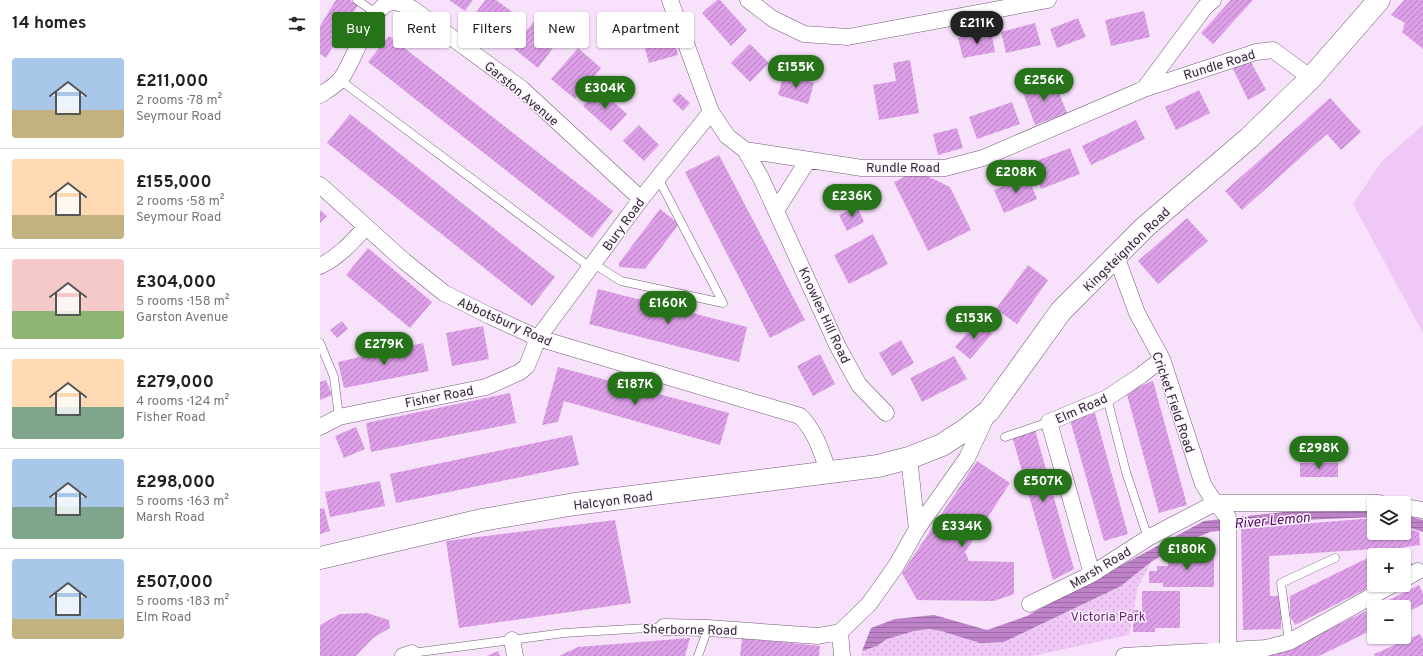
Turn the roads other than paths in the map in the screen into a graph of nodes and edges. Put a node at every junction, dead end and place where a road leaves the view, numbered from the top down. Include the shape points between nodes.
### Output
1 (357, 0) edge
2 (670, 0) edge
3 (748, 0) edge
4 (989, 0) edge
5 (1048, 0) edge
6 (1379, 0) edge
7 (1206, 2) edge
8 (373, 12) edge
9 (378, 12) edge
10 (976, 12) junction
11 (356, 48) edge
12 (1311, 78) junction
13 (340, 80) junction
14 (1144, 89) junction
15 (320, 95) edge
16 (711, 112) junction
17 (744, 150) junction
18 (808, 160) junction
19 (658, 178) junction
20 (320, 185) edge
21 (641, 199) junction
22 (777, 209) junction
23 (366, 227) junction
24 (1116, 256) junction
25 (320, 266) edge
26 (593, 266) junction
27 (538, 338) junction
28 (321, 347) edge
29 (1162, 359) junction
30 (1107, 398) junction
31 (989, 411) junction
32 (886, 413) dead end
33 (339, 417) junction
34 (1049, 422) junction
35 (320, 427) edge
36 (1005, 437) dead end
37 (909, 458) junction
38 (829, 474) junction
39 (1215, 503) junction
40 (1367, 503) edge
41 (1411, 508) edge
42 (1423, 510) edge
43 (917, 529) junction
44 (1148, 538) junction
45 (320, 558) edge
46 (1334, 558) dead end
47 (1421, 571) edge
48 (1092, 574) junction
49 (1411, 576) edge
50 (1379, 592) edge
51 (1030, 604) dead end
52 (664, 627) joint
53 (708, 628) junction
54 (840, 632) junction
55 (512, 640) junction
56 (1289, 642) junction
57 (1228, 653) edge
58 (408, 654) edge
59 (515, 656) edge
60 (698, 656) edge
61 (842, 656) edge
62 (1124, 656) edge

1 - 8 lane
2 - 16 street, Knowles Hill Road
3 - 10 street via 773,19 804,34 848,37
4 - 10 street
5 - 10 street
6 - 12 main road, Kingsteignton Road
7 - 14 street, Rundle Road
9 - 21 street, Garston Avenue via 392,2 413,9 522,89
11 - 13 street, Garston Avenue
12 - 14 street, Rundle Road via 1273,50 1256,52
12 - 24 main road, Kingsteignton Road via 1249,138 1145,227
13 - 15 street, Garston Avenue
13 - 26 lane
14 - 18 street, Rundle Road via 983,158 945,168 862,168
16 - 17 street, Knowles Hill Road via 726,136
16 - 19 street, Bury Road
17 - 18 street, Rundle Road
17 - 22 street, Knowles Hill Road
18 - 22 street
19 - 21 street, Bury Road
19 - 26 lane via 723,304 621,281
20 - 23 street, Abbotsbury Road
21 - 26 street, Bury Road
22 - 32 street, Knowles Hill Road via 837,345 859,385
23 - 25 street via 348,247
23 - 27 street, Abbotsbury Road via 444,293
24 - 29 street, Cricket Field Road via 1137,314
24 - 31 main road, Kingsteignton Road via 1061,311
26 - 27 street, Bury Road
27 - 33 street, Fisher Road via 527,366 509,379 486,387
27 - 38 street, Abbotsbury Road via 800,416 809,425 820,446
28 - 33 lane via 334,377
29 - 30 street, Elm Road
29 - 39 street, Cricket Field Road via 1203,484
30 - 34 street, Elm Road
30 - 44 lane via 1126,472
31 - 37 main road, Kingsteignton Road via 942,445
31 - 43 street via 967,458
33 - 35 street, Fisher Road
34 - 36 lane
34 - 48 street, Elm Road
37 - 38 main road, Halcyon Road
37 - 43 street
38 - 45 main road, Halcyon Road via 575,504 482,520
39 - 40 street, Marsh Road
39 - 44 street, Marsh Road
39 - 57 street, Cricket Field Road via 1228,517
41 - 42 street
43 - 54 street via 896,566 869,604
44 - 48 street, Marsh Road
46 - 56 lane via 1281,584
47 - 49 street
48 - 51 street, Marsh Road
50 - 56 street
52 - 53 street, Sherborne Road
52 - 55 lane, Sherborne Road via 564,633
53 - 54 street, Sherborne Road via 818,636
53 - 60 lane
54 - 61 street
55 - 58 lane, Sherborne Road
55 - 59 street
56 - 57 street
57 - 62 street via 1198,651

